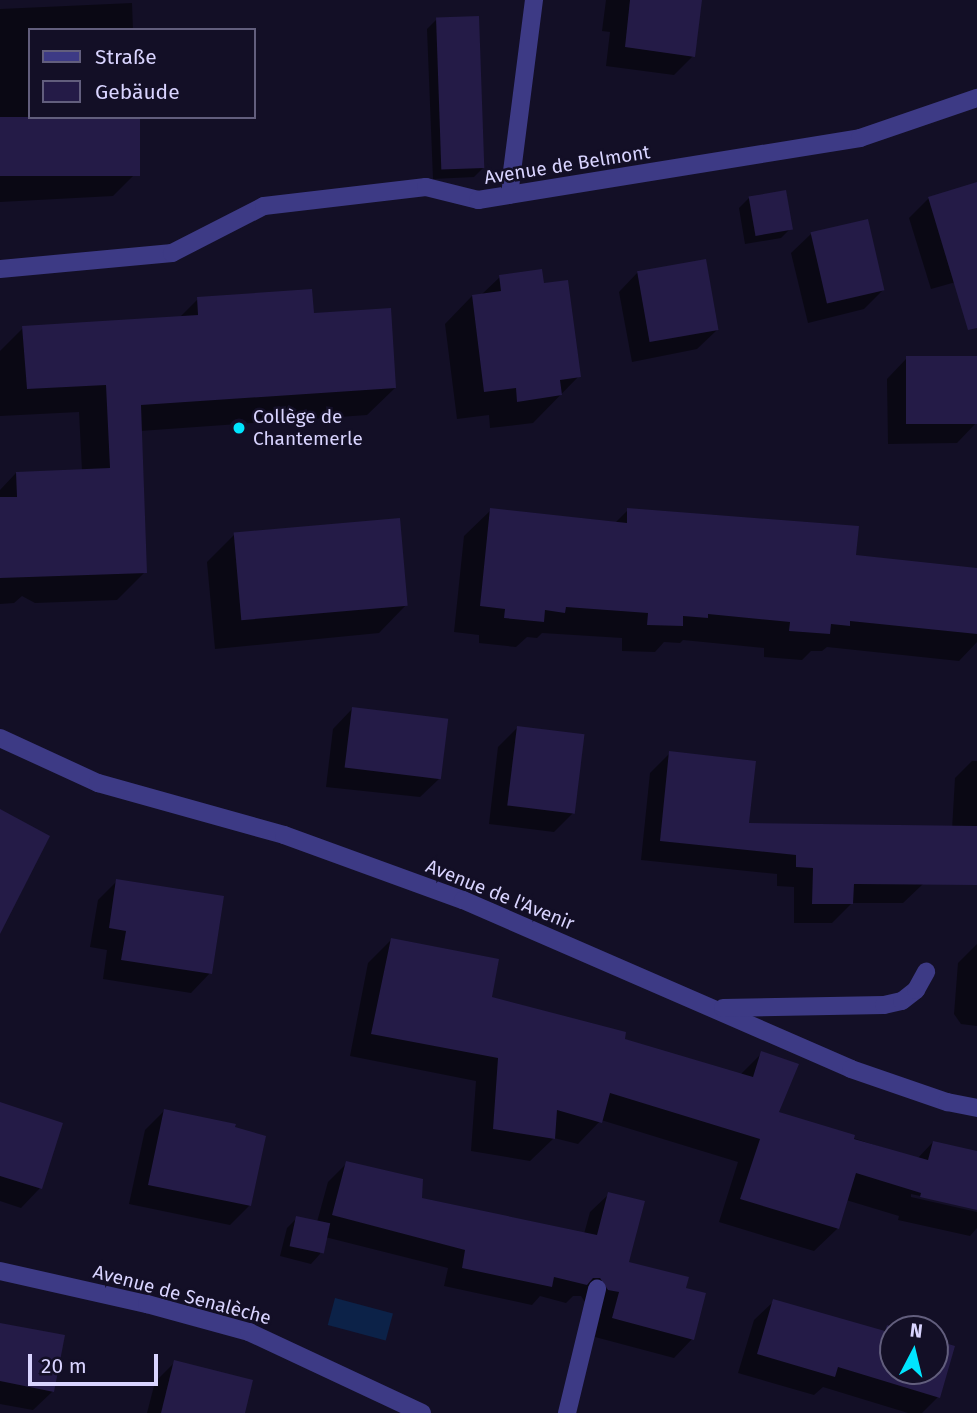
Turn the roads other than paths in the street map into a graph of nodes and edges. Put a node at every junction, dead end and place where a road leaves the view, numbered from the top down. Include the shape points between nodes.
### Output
1 (534, 0) edge
2 (977, 97) edge
3 (509, 195) junction
4 (0, 269) edge
5 (0, 738) edge
6 (926, 972) dead end
7 (716, 1008) junction
8 (977, 1108) edge
9 (0, 1271) edge
10 (597, 1289) dead end
11 (422, 1413) edge
12 (567, 1413) edge

1 - 3 street
2 - 3 street, Avenue de Belmont via 860,138
3 - 4 street, Avenue de Belmont via 478,200 426,187 264,206 172,253
5 - 7 street, Avenue de l'Avenir via 97,783 284,835 463,900
6 - 7 street via 916,990 902,1001 884,1005
7 - 8 street, Avenue de l'Avenir via 851,1069
9 - 11 street, Avenue de Senalèche via 249,1332
10 - 12 street

